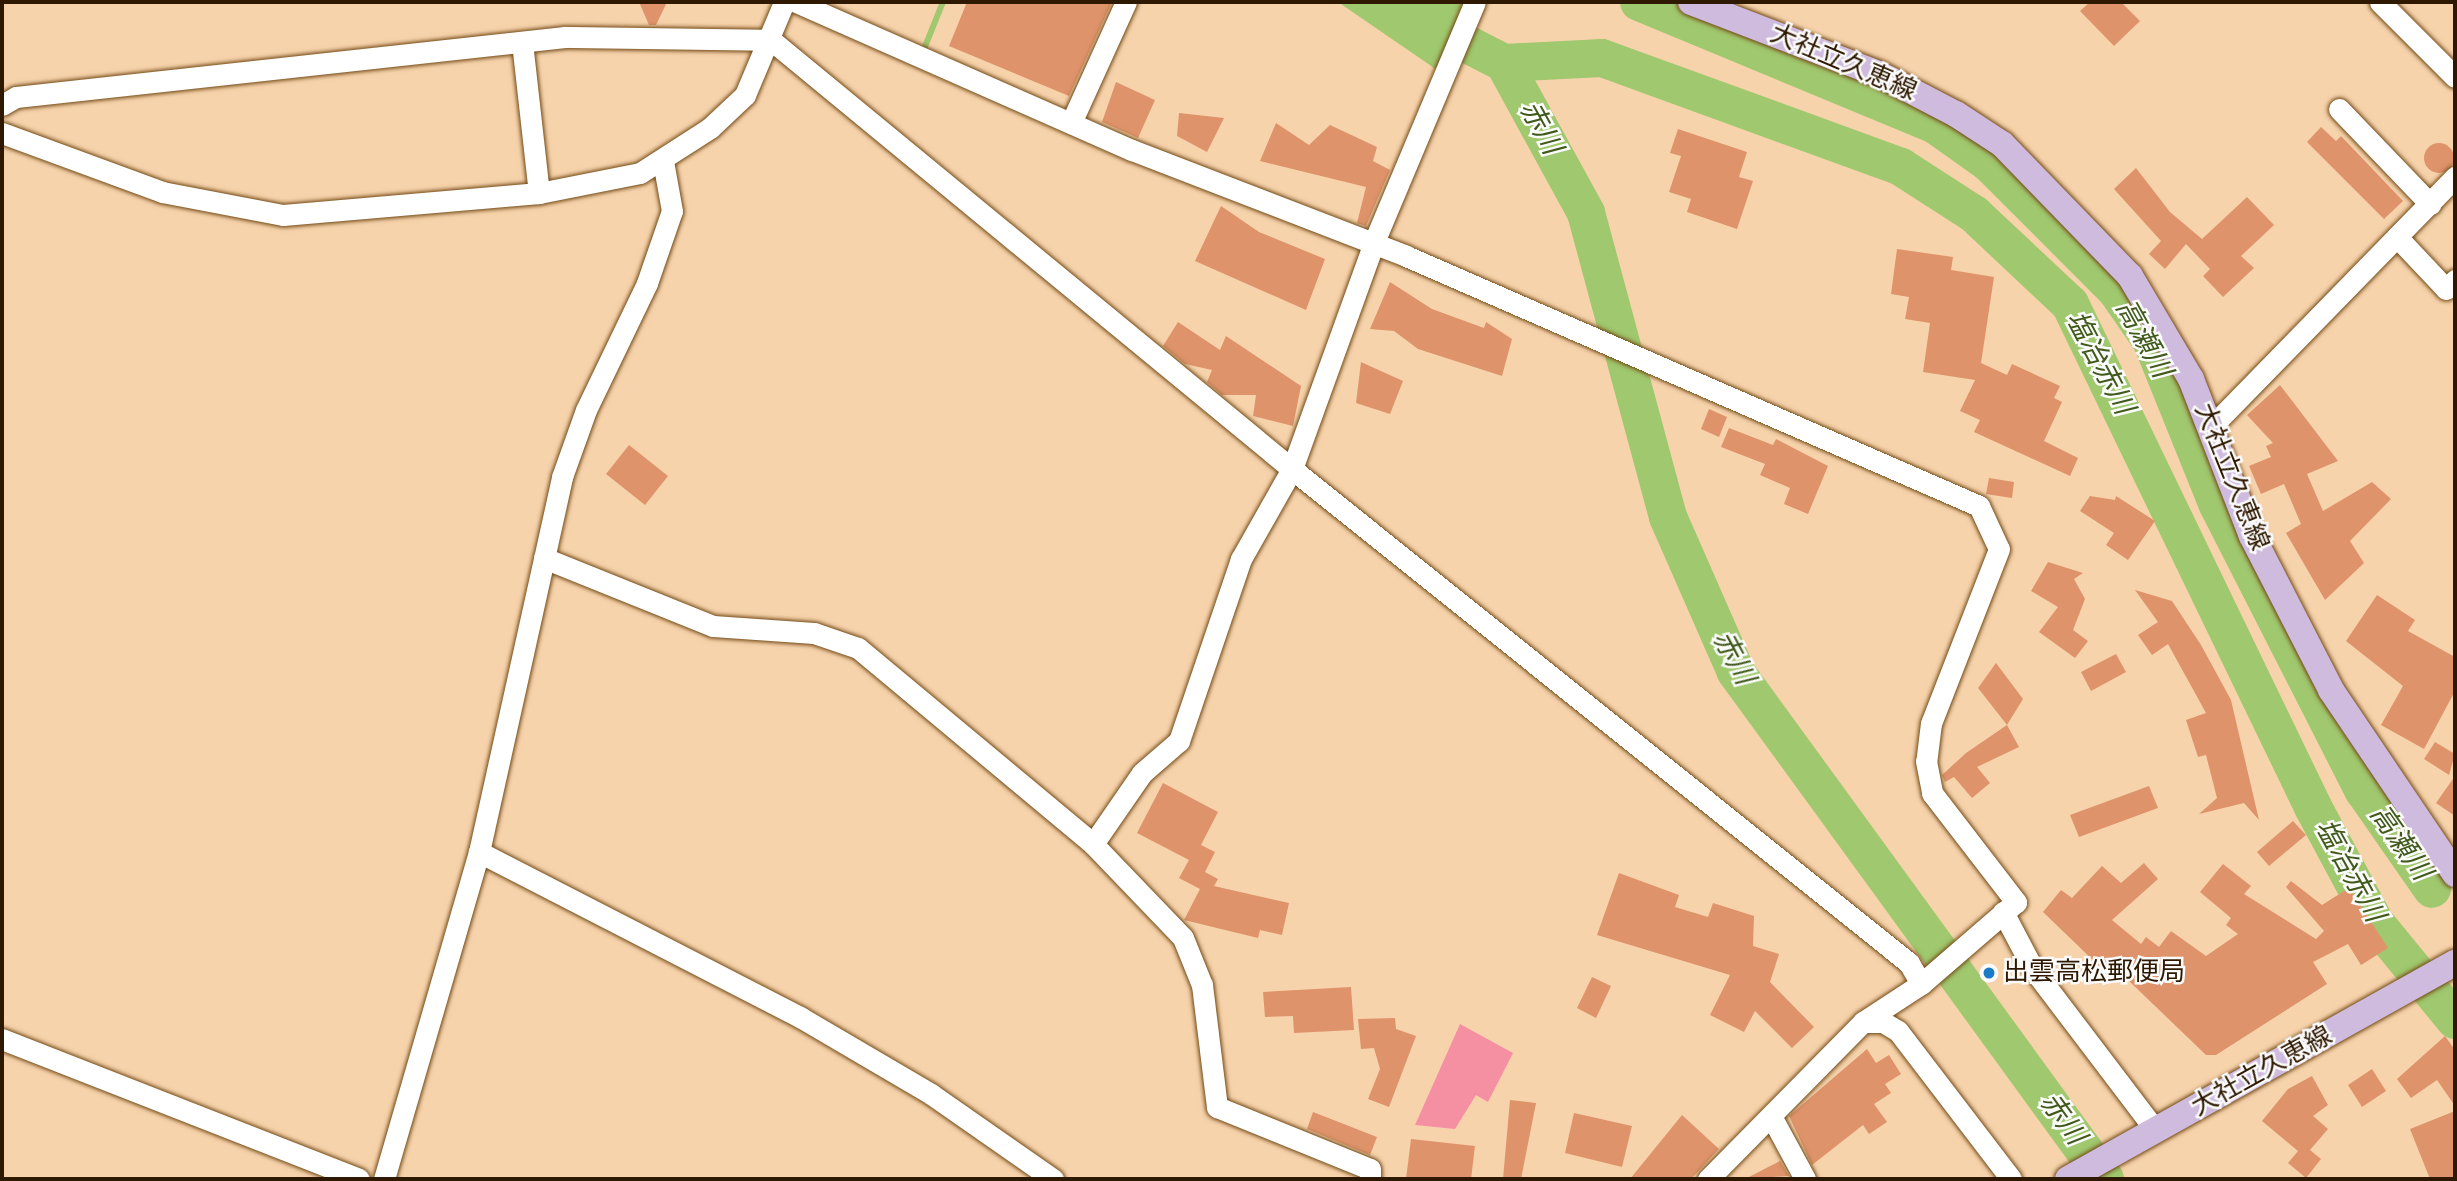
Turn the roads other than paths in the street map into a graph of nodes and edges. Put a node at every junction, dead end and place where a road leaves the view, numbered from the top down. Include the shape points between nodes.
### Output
1 (784, 2) edge
2 (796, 2) edge
3 (1126, 2) edge
4 (1475, 2) edge
5 (1691, 2) edge
6 (2380, 2) edge
7 (771, 40) junction
8 (522, 42) junction
9 (2455, 77) edge
10 (2, 105) edge
11 (2339, 109) dead end
12 (1071, 124) junction
13 (2, 133) edge
14 (663, 162) junction
15 (2455, 177) edge
16 (539, 193) junction
17 (2430, 204) junction
18 (2397, 237) junction
19 (1374, 242) junction
20 (2455, 280) edge
21 (2210, 428) junction
22 (1292, 469) junction
23 (544, 558) junction
24 (1093, 844) junction
25 (479, 852) junction
26 (2455, 874) edge
27 (2003, 912) junction
28 (2450, 966) edge
29 (1921, 984) junction
30 (1863, 1022) junction
31 (2, 1039) edge
32 (1771, 1116) junction
33 (2148, 1136) junction
34 (359, 1179) edge
35 (384, 1179) edge
36 (1053, 1179) edge
37 (1370, 1179) edge
38 (1708, 1179) edge
39 (1805, 1179) edge
40 (2011, 1179) edge
41 (2068, 1179) edge

1 - 7 street
2 - 12 street
3 - 12 street
4 - 19 street
5 - 21 main road, 大社立久恵線 via 1879,75 2001,144 2130,276 2165,327
6 - 9 street
7 - 8 street
7 - 14 street via 745,95
7 - 22 street
8 - 10 street via 16,97
8 - 16 street
11 - 17 street
12 - 19 street
13 - 16 street via 162,192 283,215
14 - 16 street via 640,173
14 - 23 street via 672,211 641,298 586,410
15 - 17 street
17 - 18 street
18 - 20 street via 2446,289
18 - 21 street
19 - 22 street
19 - 27 street via 1979,506 1999,549 1931,723 1926,761 1932,793 2016,902
21 - 26 main road, 大社立久恵線 via 2252,536 2330,690
22 - 24 street via 1241,559 1180,741 1142,773
22 - 29 street via 1909,963
23 - 24 street via 713,626 814,633 858,648
23 - 25 street
24 - 37 street via 1183,938 1202,985 1217,1107 1370,1169
25 - 35 street
25 - 36 street via 800,1017 931,1094
27 - 29 street
27 - 33 street via 2033,969
28 - 33 main road, 大社立久恵線
29 - 30 street
30 - 32 street
30 - 40 street via 1883,1022 1898,1031
31 - 34 street
32 - 38 street
32 - 39 street
33 - 41 main road, 大社立久恵線

